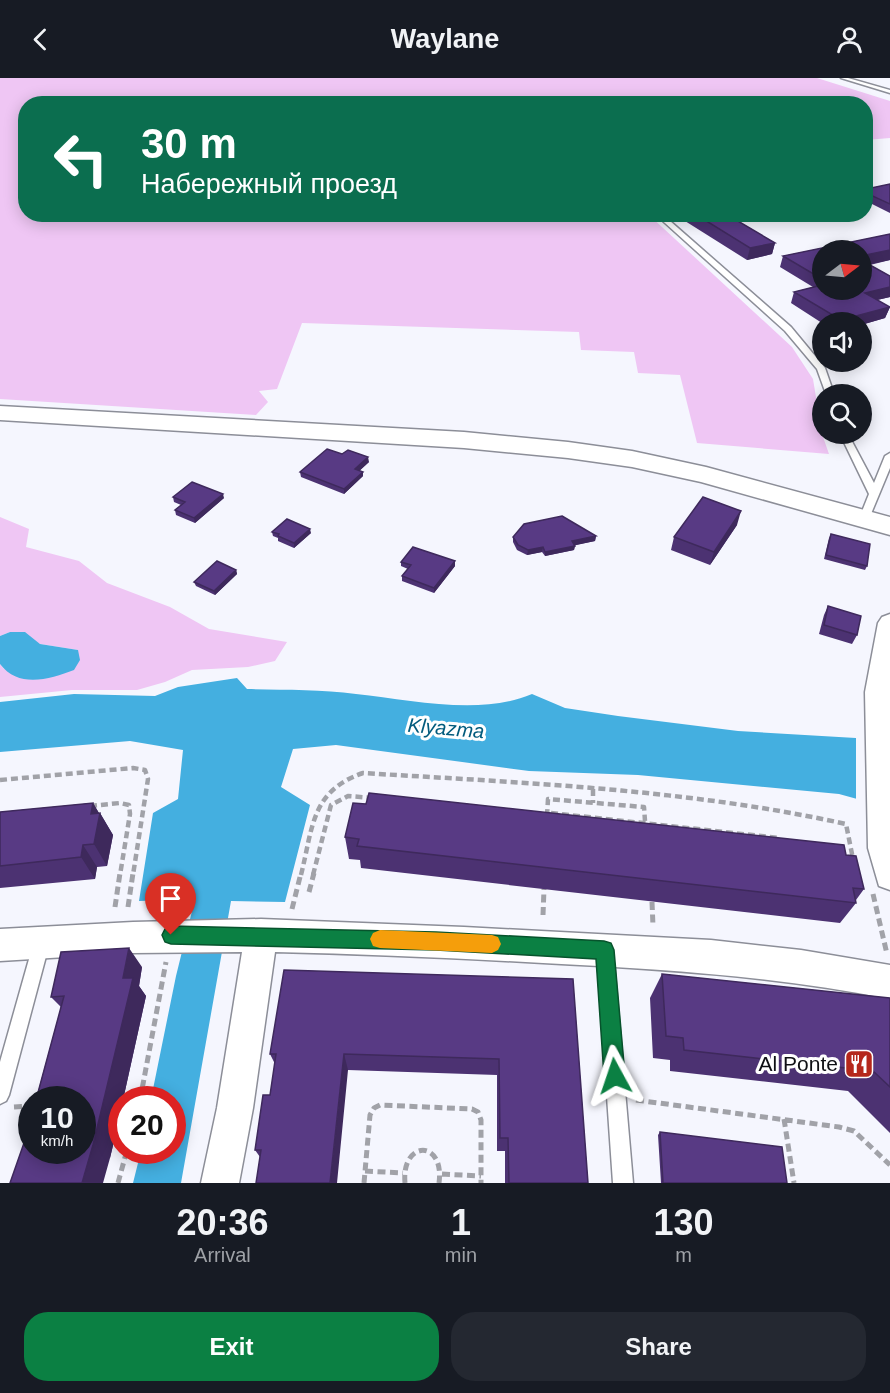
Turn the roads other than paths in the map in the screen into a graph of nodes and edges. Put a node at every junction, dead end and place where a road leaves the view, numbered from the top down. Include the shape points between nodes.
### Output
1 (843, 78) edge
2 (890, 92) edge
3 (667, 222) edge
4 (827, 384) edge
5 (0, 413) edge
6 (849, 444) edge
7 (890, 456) edge
8 (874, 493) junction
9 (864, 519) junction
10 (890, 526) edge
11 (890, 623) edge
12 (878, 883) edge
13 (260, 936) junction
14 (43, 941) junction
15 (0, 945) edge
16 (604, 950) junction
17 (889, 968) edge
18 (0, 1095) edge
19 (220, 1183) edge
20 (623, 1183) edge

1 - 2 lane
3 - 4 lane via 788,329 821,368
5 - 9 street via 464,440 568,450 706,475
6 - 8 lane
7 - 8 lane
8 - 9 lane
9 - 10 street
11 - 12 street via 878,692 883,848
13 - 14 street
13 - 16 street
13 - 19 street
14 - 15 street
14 - 18 lane
16 - 17 street via 745,960 851,973
16 - 20 lane

